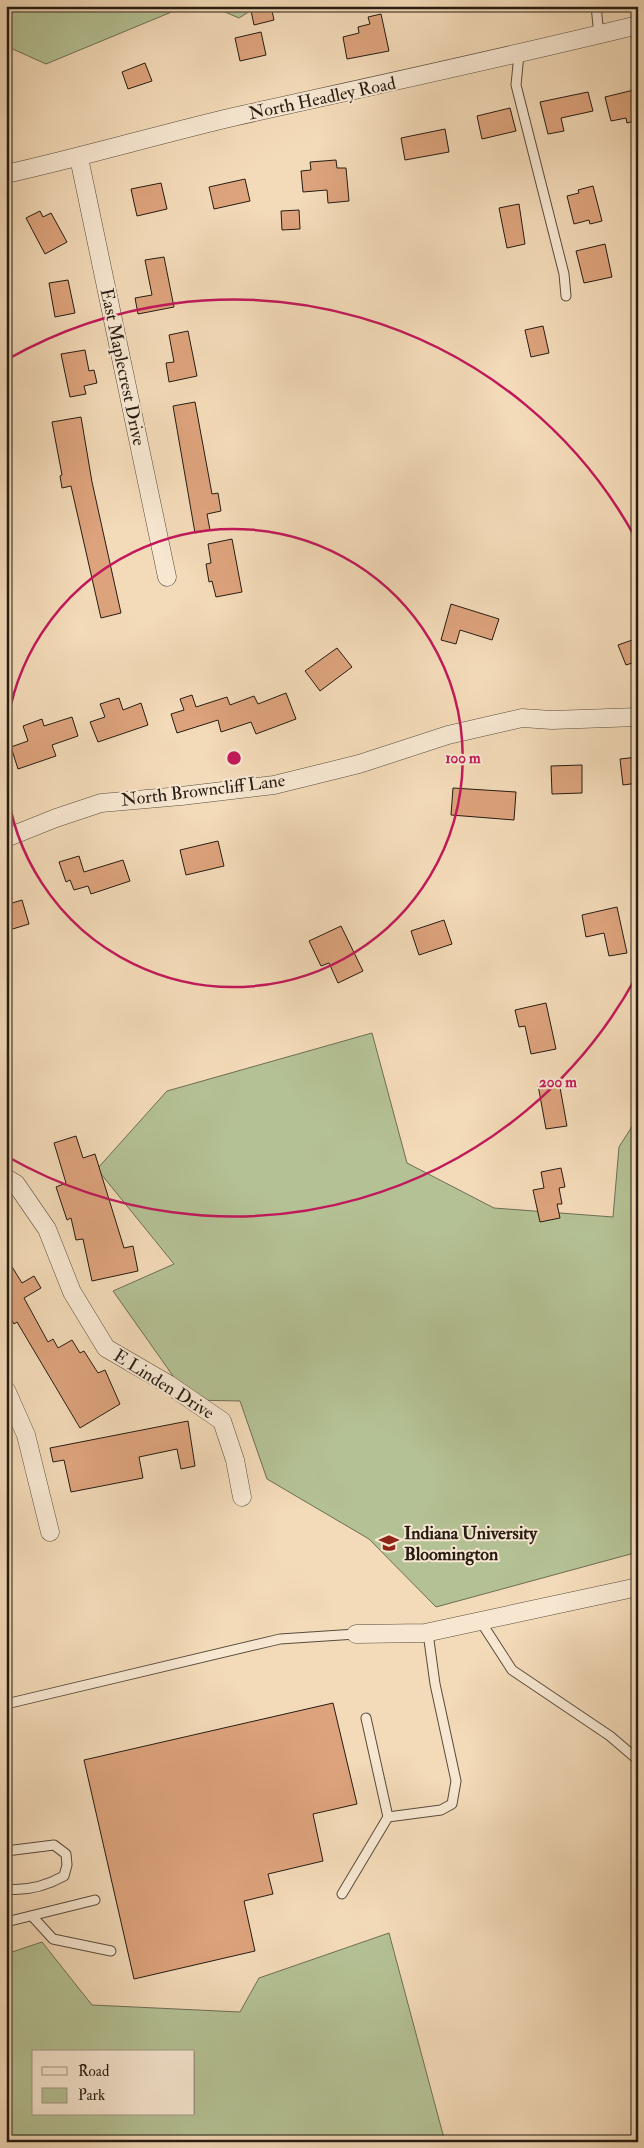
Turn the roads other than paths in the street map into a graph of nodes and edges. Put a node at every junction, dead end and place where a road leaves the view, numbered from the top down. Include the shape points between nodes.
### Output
1 (596, 6) edge
2 (638, 25) edge
3 (600, 34) junction
4 (519, 54) junction
5 (79, 158) junction
6 (6, 174) edge
7 (566, 296) dead end
8 (168, 577) dead end
9 (638, 717) edge
10 (6, 838) edge
11 (6, 1178) edge
12 (6, 1390) edge
13 (242, 1497) dead end
14 (50, 1532) dead end
15 (638, 1587) edge
16 (481, 1622) junction
17 (428, 1633) junction
18 (356, 1634) joint
19 (6, 1704) edge
20 (366, 1718) dead end
21 (638, 1760) edge
22 (388, 1816) junction
23 (6, 1851) edge
24 (6, 1889) edge
25 (342, 1894) dead end
26 (95, 1900) dead end
27 (32, 1916) junction
28 (6, 1922) edge
29 (111, 1951) dead end

1 - 3 lane
2 - 3 street, North Headley Road
3 - 4 street, North Headley Road
4 - 5 street, North Headley Road via 233,118
4 - 7 lane via 516,85 564,274
5 - 6 street, North Headley Road
5 - 8 street, East Maplecrest Drive
9 - 10 street, North Browncliff Lane via 522,718 448,735 359,764 274,785 101,803
11 - 13 street, E Linden Drive via 16,1184 47,1229 72,1292 106,1348 168,1384 222,1421 235,1460
12 - 14 street via 26,1435
15 - 16 street
16 - 17 street
16 - 21 lane via 512,1670 610,1736
17 - 18 street
17 - 22 lane via 435,1684 456,1781 452,1804 441,1810
18 - 19 lane via 280,1639
20 - 22 lane
22 - 25 lane
23 - 24 lane via 54,1845 66,1854 67,1865 64,1876 52,1882 20,1890
26 - 27 lane
27 - 28 lane
27 - 29 lane via 53,1939

